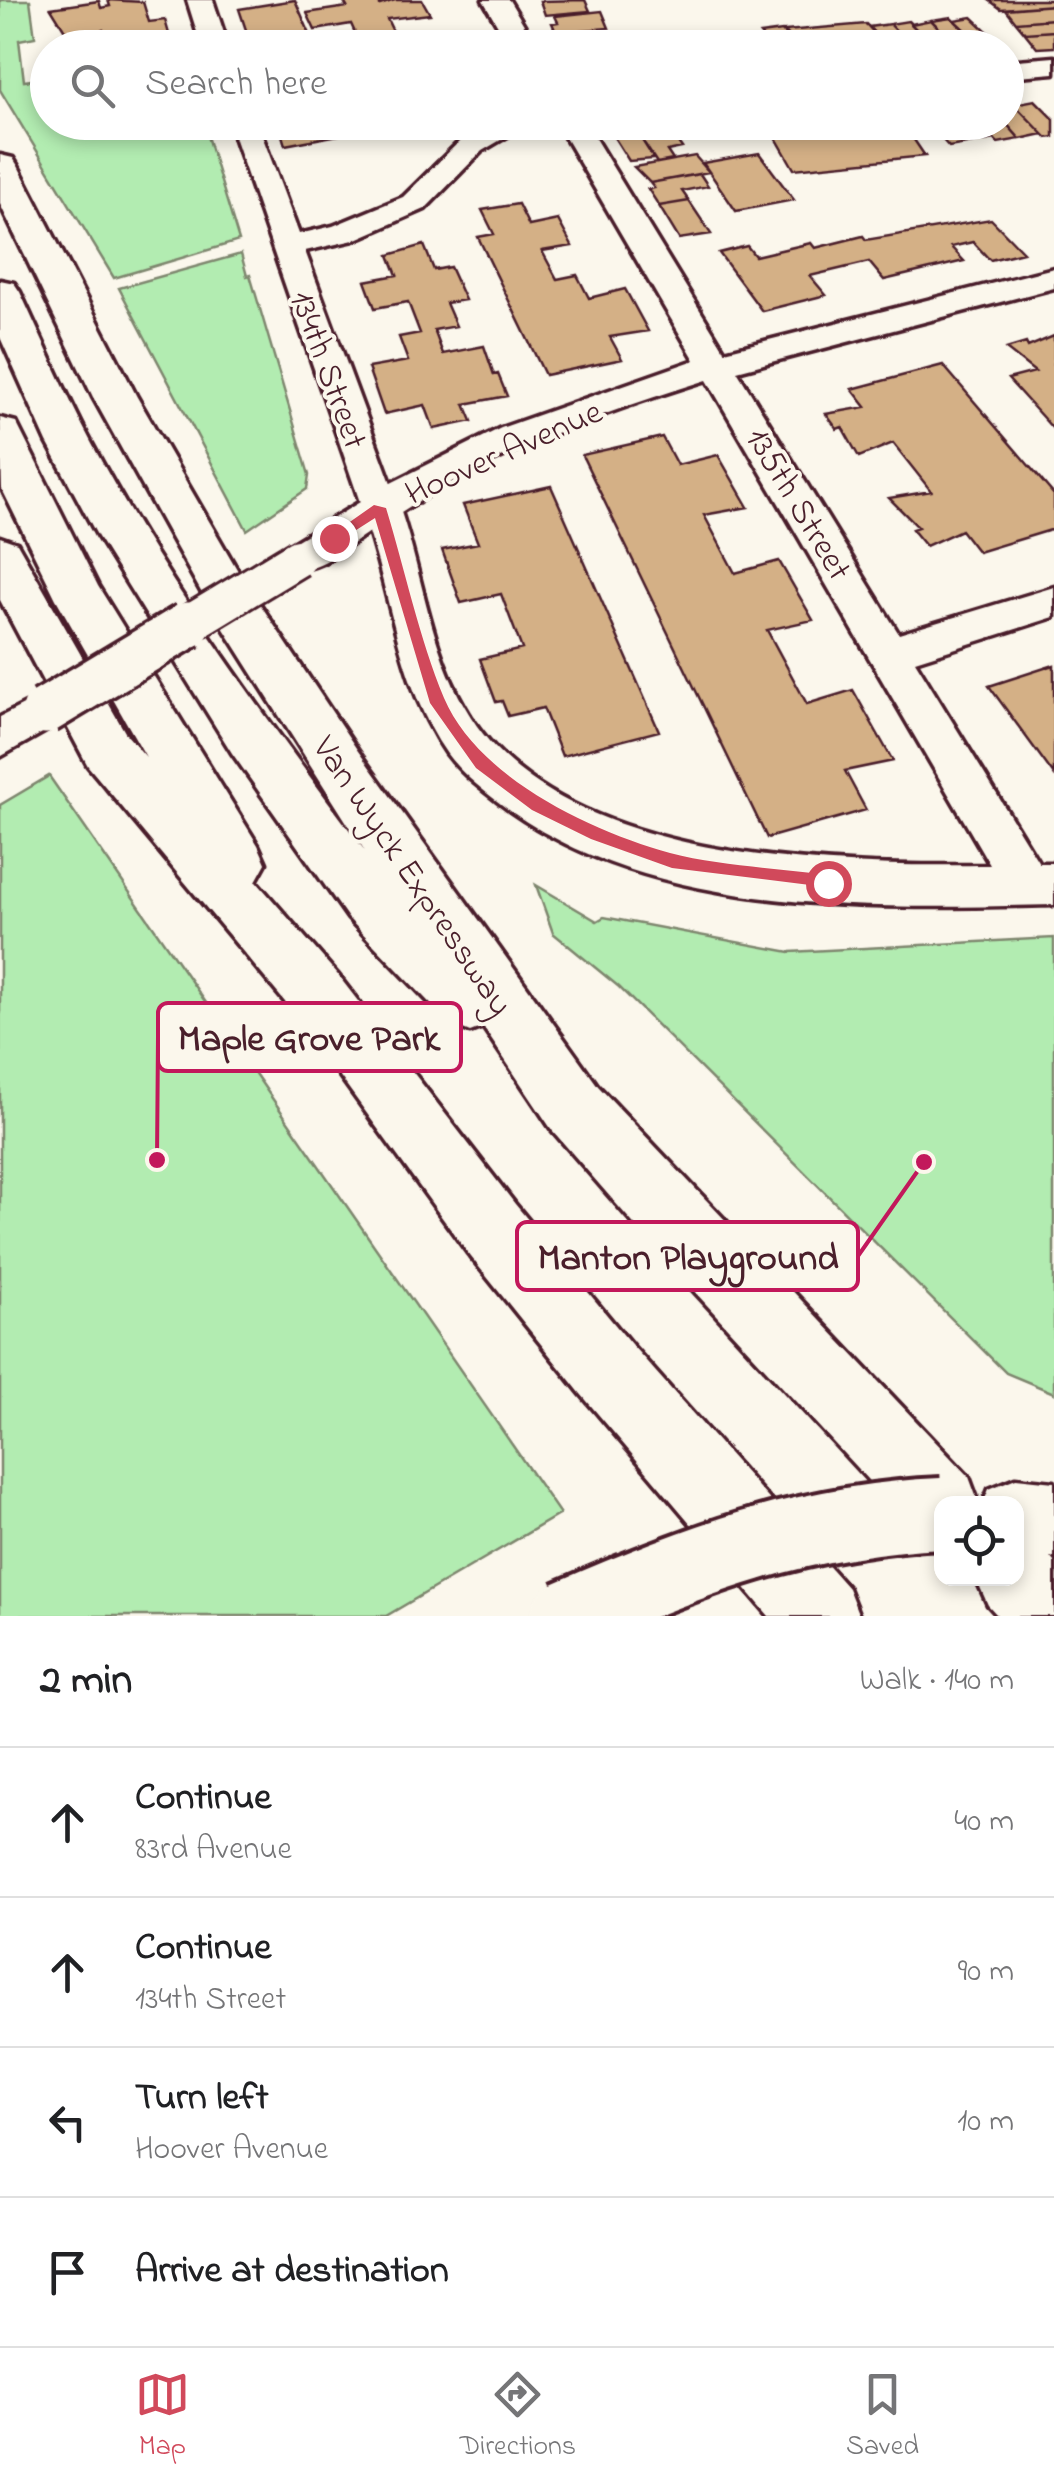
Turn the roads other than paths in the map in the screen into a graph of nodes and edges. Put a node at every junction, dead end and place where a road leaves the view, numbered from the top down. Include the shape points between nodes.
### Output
1 (200, 0) edge
2 (496, 0) edge
3 (210, 30) edge
4 (514, 30) edge
5 (1054, 65) edge
6 (1024, 68) edge
7 (249, 140) edge
8 (482, 140) edge
9 (581, 140) edge
10 (0, 166) edge
11 (286, 246) junction
12 (1054, 278) edge
13 (0, 292) edge
14 (716, 364) junction
15 (0, 433) edge
16 (379, 508) junction
17 (0, 555) edge
18 (1054, 602) edge
19 (891, 653) junction
20 (0, 738) edge
21 (1041, 884) edge
22 (316, 994) junction
23 (575, 1108) junction
24 (934, 1496) edge
25 (934, 1514) edge
26 (1024, 1517) edge
27 (1054, 1520) edge
28 (1023, 1586) edge
29 (566, 1616) edge
30 (820, 1616) edge
31 (1054, 1616) edge

1 - 3 street
2 - 4 street
5 - 6 street
7 - 11 street, 134th Street
8 - 11 street via 414,202 343,233
9 - 14 street, 135th Street
10 - 23 highway, Van Wyck Expressway via 115,397 220,584
11 - 16 street, 134th Street
12 - 14 street, Hoover Avenue
13 - 23 highway via 115,525 251,738 368,900
14 - 16 street, Hoover Avenue via 543,427 440,472
14 - 19 street, 135th Street
15 - 22 highway via 88,612
16 - 20 street, Hoover Avenue, bridge
16 - 21 street, 134th Street via 438,703 482,764 537,805 672,860 744,873 828,883
17 - 22 highway via 108,750
18 - 19 street
19 - 21 street, 135th Street
22 - 30 highway via 502,1242
23 - 24 highway, Van Wyck Expressway
25 - 29 highway, bridge via 786,1531 684,1564
26 - 27 highway
28 - 31 highway

